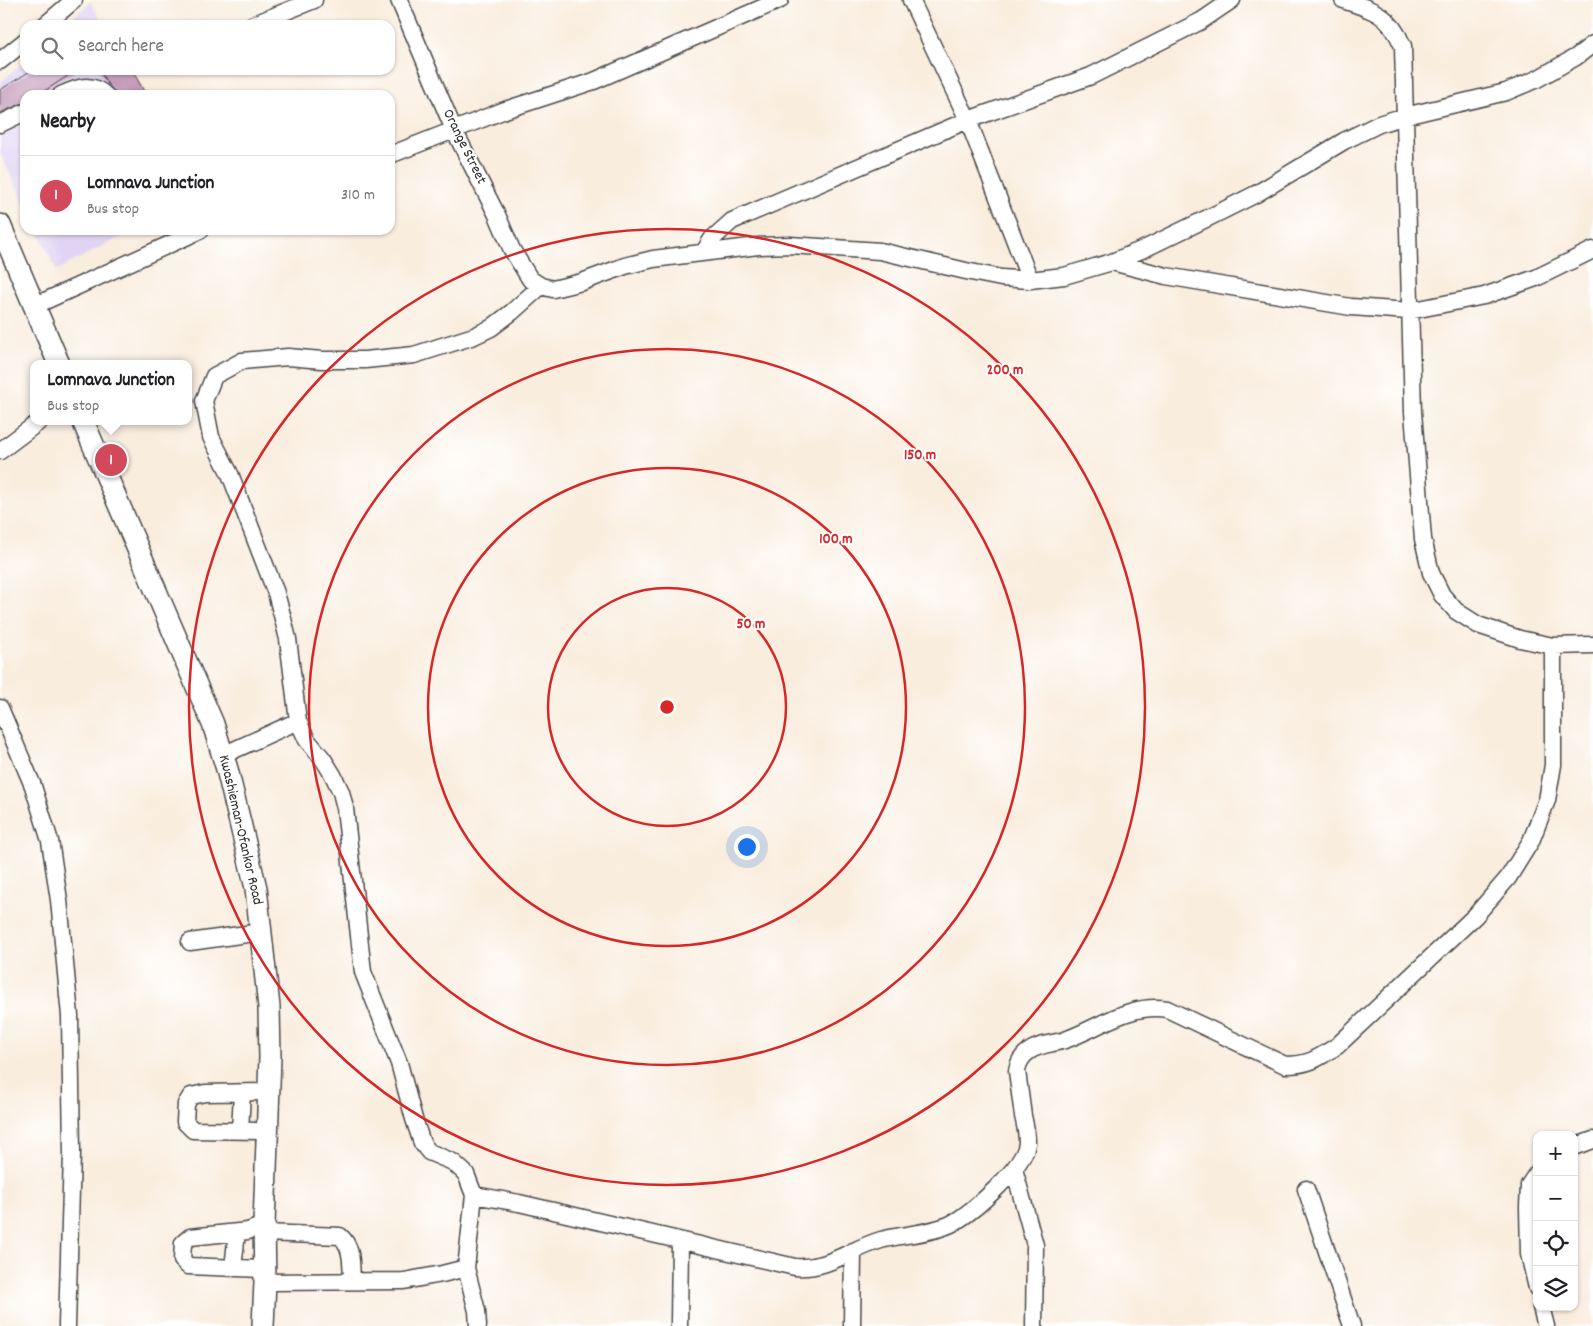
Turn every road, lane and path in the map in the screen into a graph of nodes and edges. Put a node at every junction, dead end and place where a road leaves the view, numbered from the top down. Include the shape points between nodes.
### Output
1 (74, 0) edge
2 (314, 0) edge
3 (399, 0) edge
4 (780, 0) edge
5 (911, 0) edge
6 (1232, 0) edge
7 (1343, 0) edge
8 (51, 20) edge
9 (264, 20) edge
10 (1593, 44) edge
11 (20, 45) edge
12 (0, 61) edge
13 (70, 90) edge
14 (97, 90) edge
15 (20, 114) edge
16 (1405, 116) junction
17 (968, 120) junction
18 (0, 124) edge
19 (454, 130) junction
20 (395, 153) edge
21 (0, 225) edge
22 (190, 235) edge
23 (1593, 250) edge
24 (5, 251) edge
25 (704, 252) junction
26 (1112, 262) junction
27 (1030, 280) junction
28 (541, 286) junction
29 (34, 306) junction
30 (1409, 310) junction
31 (56, 360) edge
32 (35, 425) edge
33 (85, 425) edge
34 (0, 451) edge
35 (1593, 645) edge
36 (1553, 646) junction
37 (0, 708) edge
38 (298, 720) junction
39 (223, 755) junction
40 (261, 932) junction
41 (190, 942) dead end
42 (269, 1092) junction
43 (242, 1093) junction
44 (240, 1131) junction
45 (267, 1131) junction
46 (1593, 1140) edge
47 (1578, 1146) edge
48 (1014, 1169) junction
49 (1535, 1176) edge
50 (1306, 1189) dead end
51 (474, 1195) junction
52 (264, 1229) junction
53 (237, 1232) junction
54 (680, 1241) junction
55 (852, 1250) junction
56 (233, 1268) junction
57 (466, 1268) junction
58 (1533, 1271) edge
59 (265, 1276) junction
60 (352, 1281) junction
61 (1542, 1311) edge
62 (67, 1326) edge
63 (263, 1326) edge
64 (478, 1326) edge
65 (679, 1326) edge
66 (852, 1326) edge
67 (1034, 1326) edge
68 (1352, 1326) edge
69 (1546, 1326) edge

1 - 8 street
2 - 9 street
3 - 19 street, Orange Street
4 - 19 street via 594,81
5 - 17 street
6 - 17 street via 1201,21 1091,76
7 - 16 street via 1381,16 1395,29 1403,46
10 - 16 street via 1537,79 1506,92
11 - 12 street
13 - 14 street via 78,86
15 - 18 street
16 - 26 street via 1344,140 1256,194
16 - 30 street
17 - 25 street via 732,221 712,239
17 - 27 street
19 - 20 street
19 - 28 street, Orange Street via 521,267 530,279
21 - 24 main road
22 - 29 street
23 - 30 street via 1536,278 1484,296
24 - 29 main road
25 - 27 street via 790,245 880,251 966,272
25 - 28 street via 625,266 564,288
26 - 27 street via 1064,276
26 - 30 street via 1166,276 1351,307
28 - 38 street via 491,328 414,355 365,360 288,357 242,361 214,376 204,401 211,436 230,474 276,593 288,639
29 - 31 main road
30 - 36 street via 1424,539 1431,573 1442,595 1456,611 1478,624
32 - 34 street
33 - 39 main road, Kwashieman-Ofankor Road via 213,724
35 - 36 street
36 - 48 street via 1553,765 1547,800 1531,841 1508,878 1475,916 1337,1046 1302,1065 1285,1065 1167,1009 1156,1007 1123,1014 1065,1040 1034,1048 1017,1066 1027,1143 1023,1157
37 - 62 street via 33,786 50,841 59,900 70,1016 72,1154
38 - 39 street
38 - 51 street via 307,740 334,775 341,792 363,972 399,1064 422,1143 429,1152 454,1162 466,1174
39 - 40 main road, Kwashieman-Ofankor Road via 256,888
40 - 41 street
40 - 42 main road, Kwashieman-Ofankor Road via 269,1007
42 - 43 street
42 - 45 main road, Kwashieman-Ofankor Road
43 - 44 street
43 - 44 street via 191,1096 186,1104 184,1122 193,1130
44 - 45 street
45 - 52 main road, Kwashieman-Ofankor Road
46 - 47 street
48 - 55 street via 969,1213 950,1224
48 - 67 street via 1035,1245
49 - 58 street via 1529,1185 1528,1207 1529,1254
50 - 68 street
51 - 54 street
51 - 57 street
52 - 53 street
52 - 59 main road, Kwashieman-Ofankor Road
52 - 60 street via 340,1236 347,1242 350,1252
53 - 56 street
53 - 56 street via 190,1237 183,1243 182,1260 188,1266
54 - 55 street via 806,1268 828,1263
54 - 65 street
55 - 66 street
56 - 59 street
57 - 60 street via 404,1281
57 - 64 street
59 - 60 street
59 - 63 main road, Kwashieman-Ofankor Road
61 - 69 street

